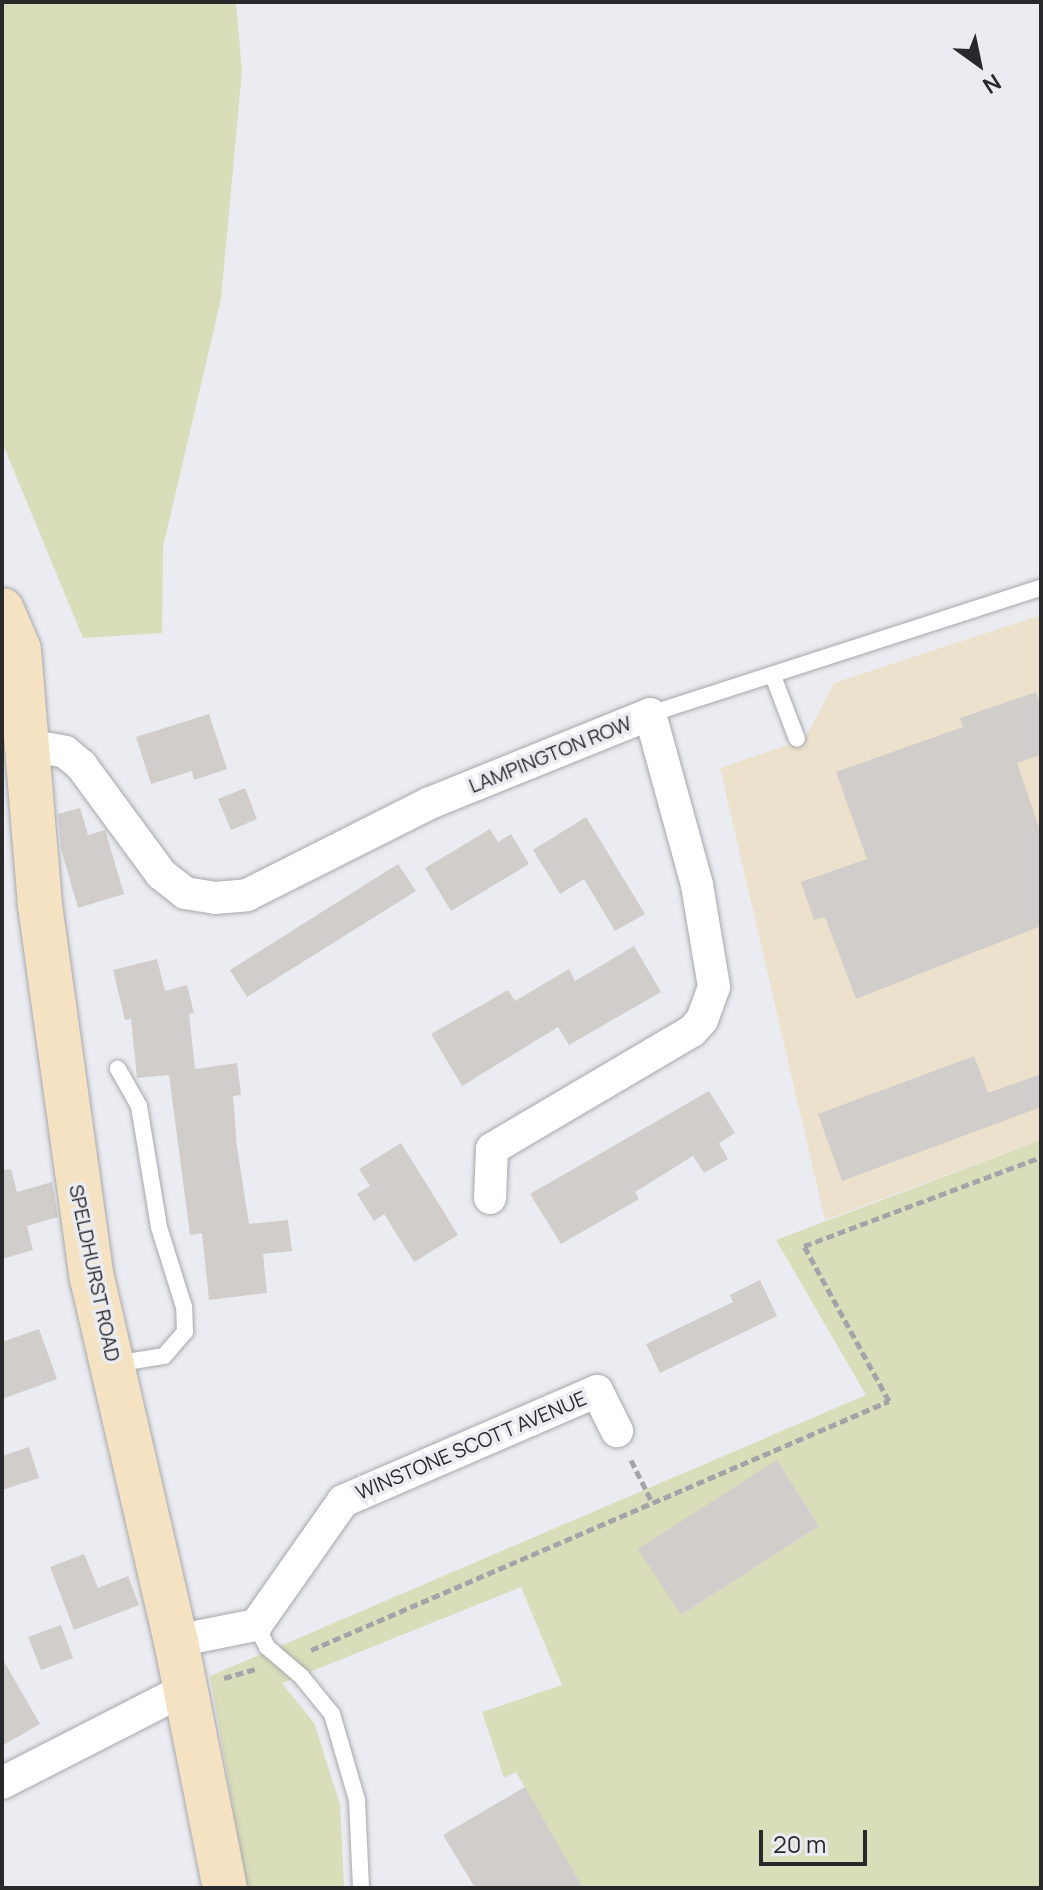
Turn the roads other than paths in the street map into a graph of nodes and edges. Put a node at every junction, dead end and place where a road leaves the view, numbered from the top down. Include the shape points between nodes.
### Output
1 (1041, 588) edge
2 (2, 610) edge
3 (11, 650) edge
4 (773, 676) junction
5 (650, 714) junction
6 (797, 739) dead end
7 (27, 745) junction
8 (118, 1069) dead end
9 (490, 1198) dead end
10 (114, 1364) junction
11 (617, 1431) road end
12 (256, 1625) junction
13 (176, 1641) junction
14 (186, 1689) junction
15 (2, 1783) edge
16 (225, 1888) edge
17 (361, 1888) edge

1 - 4 lane
2 - 3 street, SPELDHURST ROAD
3 - 7 street, SPELDHURST ROAD
4 - 5 lane
4 - 6 lane
5 - 7 street, LAMPINGTON ROW via 430,803 247,895 215,898 185,893 161,874 81,765 65,752
5 - 9 street, LAMPINGTON ROW via 697,885 712,968 708,1005 692,1031 492,1149
7 - 10 street, SPELDHURST ROAD via 40,905 74,1167 92,1278
8 - 10 lane via 139,1106 159,1227 184,1307 185,1332 164,1356
10 - 13 street, SPELDHURST ROAD
11 - 12 street, WINSTONE SCOTT AVENUE via 597,1391 343,1501
12 - 13 street
12 - 17 lane via 267,1647 332,1714 357,1800
13 - 14 street, SPELDHURST ROAD
14 - 15 street
14 - 16 street, SPELDHURST ROAD

